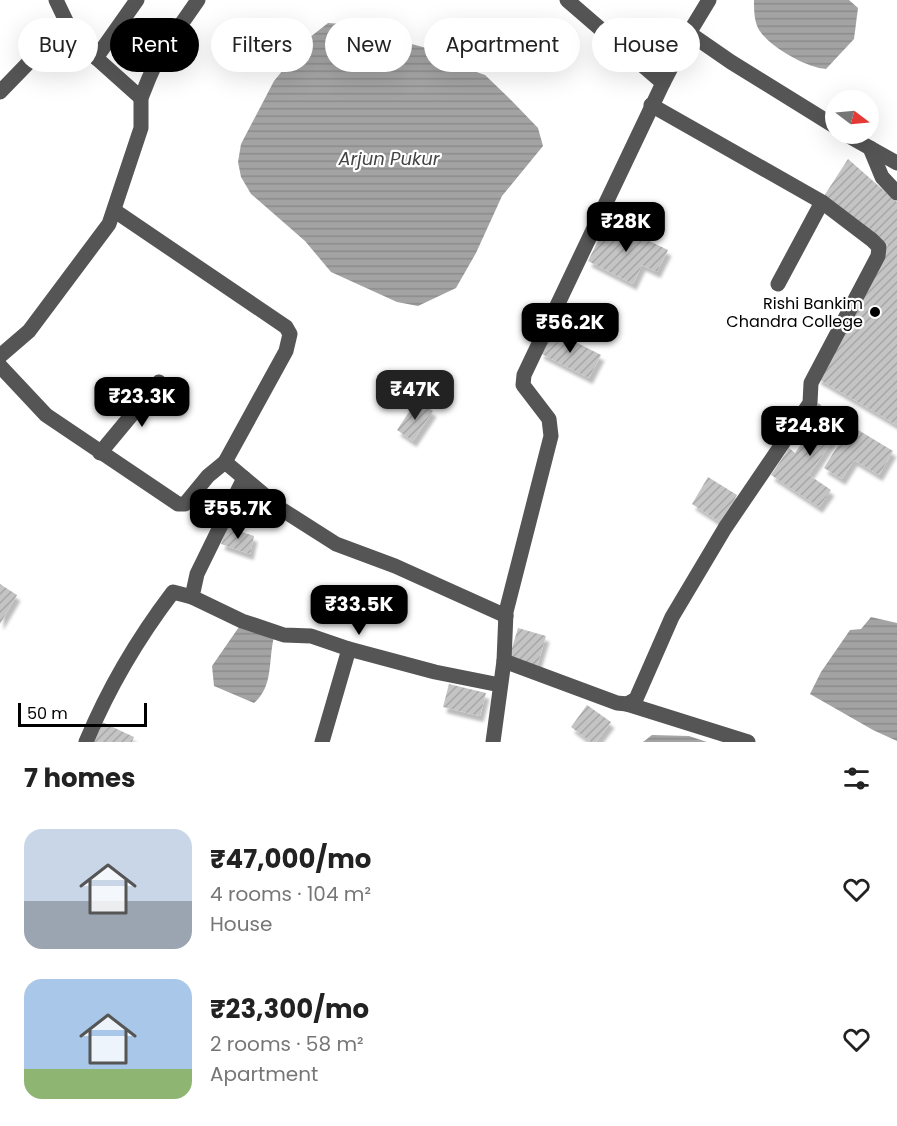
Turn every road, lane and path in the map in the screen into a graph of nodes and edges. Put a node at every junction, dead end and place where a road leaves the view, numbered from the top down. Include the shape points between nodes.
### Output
1 (56, 0) edge
2 (137, 0) edge
3 (198, 0) edge
4 (567, 0) edge
5 (708, 0) edge
6 (64, 18) edge
7 (698, 18) edge
8 (700, 41) edge
9 (98, 55) edge
10 (98, 60) edge
11 (20, 72) edge
12 (668, 72) edge
13 (663, 82) junction
14 (0, 92) edge
15 (141, 98) junction
16 (651, 105) junction
17 (825, 121) edge
18 (863, 144) edge
19 (870, 148) junction
20 (897, 163) edge
21 (897, 193) edge
22 (822, 202) junction
23 (115, 211) junction
24 (778, 284) dead end
25 (0, 356) edge
26 (0, 366) edge
27 (159, 382) dead end
28 (100, 453) junction
29 (225, 462) junction
30 (243, 478) junction
31 (192, 597) junction
32 (506, 616) junction
33 (349, 650) junction
34 (504, 661) junction
35 (500, 685) junction
36 (627, 704) junction
37 (86, 742) edge
38 (322, 742) edge
39 (493, 742) edge
40 (748, 742) edge

1 - 6 street
2 - 9 street
3 - 15 street via 159,56
4 - 13 street
5 - 7 street
8 - 17 street
10 - 15 street
11 - 14 street
12 - 13 street
13 - 16 street
15 - 23 street via 141,128
16 - 22 street
16 - 32 street via 524,375 524,385 549,419 551,436
18 - 19 street
19 - 20 street
19 - 21 street via 882,177
22 - 24 street
22 - 36 street via 872,240 879,247 878,256 811,383 810,403 725,528 672,617 636,699
23 - 25 street via 109,225 36,323
23 - 29 street via 286,327 290,334 285,351
26 - 28 street via 46,415
27 - 28 street
28 - 29 street via 178,504 185,504
29 - 30 street
30 - 31 street via 197,574
30 - 32 street via 281,509 336,544
31 - 33 street via 242,621 284,635 311,636
31 - 37 street via 173,592 160,608 103,703
32 - 34 street
33 - 35 street
33 - 38 street
34 - 35 street
34 - 36 street
35 - 39 street
36 - 40 street

